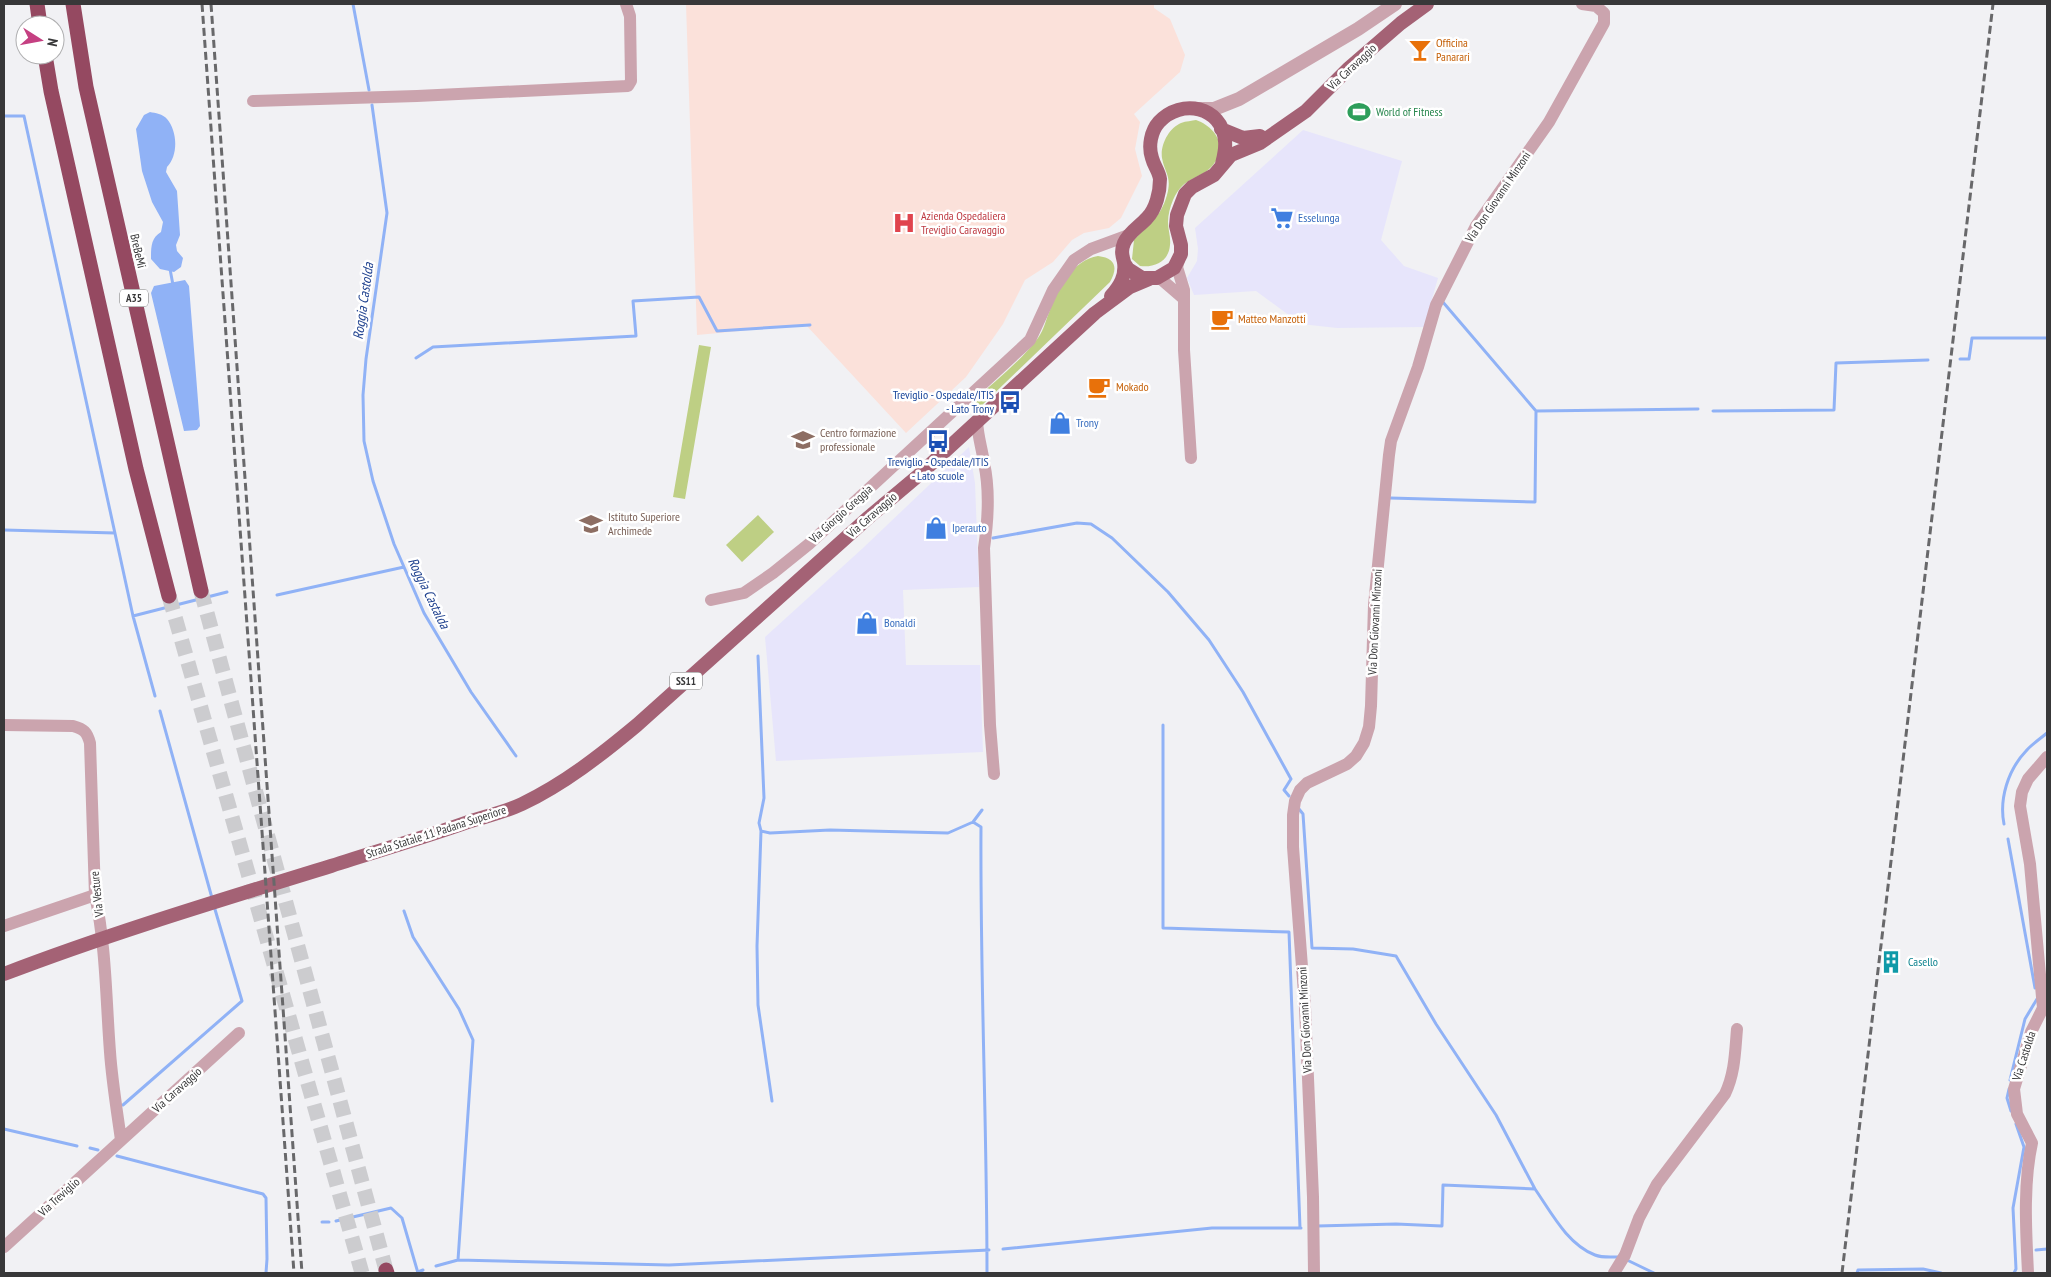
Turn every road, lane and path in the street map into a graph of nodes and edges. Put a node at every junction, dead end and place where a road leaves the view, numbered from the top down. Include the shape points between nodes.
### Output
1 (73, 4) edge
2 (626, 4) edge
3 (1395, 4) edge
4 (1427, 4) edge
5 (1582, 4) edge
6 (46, 65) edge
7 (1239, 99) junction
8 (253, 101) dead end
9 (1199, 109) junction
10 (1220, 128) junction
11 (1279, 131) junction
12 (1222, 164) junction
13 (1129, 235) junction
14 (1091, 249) junction
15 (1123, 260) junction
16 (1179, 260) junction
17 (1153, 278) junction
18 (1184, 299) junction
19 (1095, 313) junction
20 (977, 422) junction
21 (964, 433) junction
22 (978, 441) junction
23 (1191, 458) dead end
24 (805, 574) joint
25 (201, 591) tunnel mouth
26 (169, 596) tunnel mouth
27 (711, 600) dead end
28 (4, 725) edge
29 (2047, 757) edge
30 (994, 774) dead end
31 (95, 895) junction
32 (4, 926) edge
33 (4, 974) edge
34 (1737, 1029) dead end
35 (239, 1034) dead end
36 (118, 1143) junction
37 (4, 1247) edge
38 (1314, 1273) edge
39 (1614, 1273) edge
40 (2028, 1273) edge

1 - 25 highway, BreBeMi / A35 via 86,87
2 - 8 street via 630,16 631,80 628,86
3 - 7 street, Via Caravaggio
4 - 11 main road, Via Caravaggio via 1400,23 1306,111
5 - 38 street, Via Don Giovanni Minzoni via 1600,9 1604,23 1549,122 1476,226 1442,289 1391,441 1374,605 1371,706 1364,743 1347,764 1307,783 1295,801 1293,847 1305,1007
6 - 26 highway via 129,440
7 - 9 street, Via Caravaggio via 1214,109
7 - 10 street, Via Caravaggio via 1223,116
9 - 10 main road, Via Caravaggio via 1210,115
9 - 13 main road, Via Caravaggio via 1176,110 1154,130 1150,151 1159,175 1158,197 1149,217
10 - 11 main road, Via Caravaggio via 1243,138
10 - 12 main road via 1225,141
11 - 12 main road, Via Caravaggio via 1236,152
12 - 16 main road, Via Caravaggio via 1214,176 1185,194 1177,214 1176,226 1181,245
13 - 14 street, Via Giorgio Greggia
13 - 15 main road, Via Caravaggio via 1123,244
14 - 15 street via 1113,252
14 - 27 street, Via Giorgio Greggia via 1080,254 1067,268 1052,290 1030,340 997,373 790,559 744,593
15 - 17 main road via 1134,274
15 - 19 main road, Via Caravaggio via 1120,286
16 - 17 main road, Via Caravaggio via 1174,268
16 - 18 street, Via Caravaggio via 1177,266
17 - 18 street via 1162,280
17 - 19 main road, Via Caravaggio via 1130,287
18 - 23 street, Via Caravaggio
19 - 20 main road, Via Caravaggio
20 - 21 main road, Via Caravaggio
20 - 22 street
21 - 22 street
21 - 24 main road, Via Caravaggio
22 - 30 street via 985,464 987,494 984,548
24 - 33 main road, Strada Statale 11 Padana Superiore / SS11 via 602,755 515,807 54,954
28 - 31 street, Via Vesture via 73,726 87,733 90,743
29 - 40 street, Via Castolda via 2028,779 2020,806 2030,864 2043,1008 2031,1032 2014,1088 2016,1114 2032,1143 2027,1204
31 - 32 street
31 - 36 street, Via Vesture via 104,963
34 - 39 street via 1732,1081 1657,1184
35 - 36 street, Via Caravaggio
36 - 37 street, Via Treviglio

